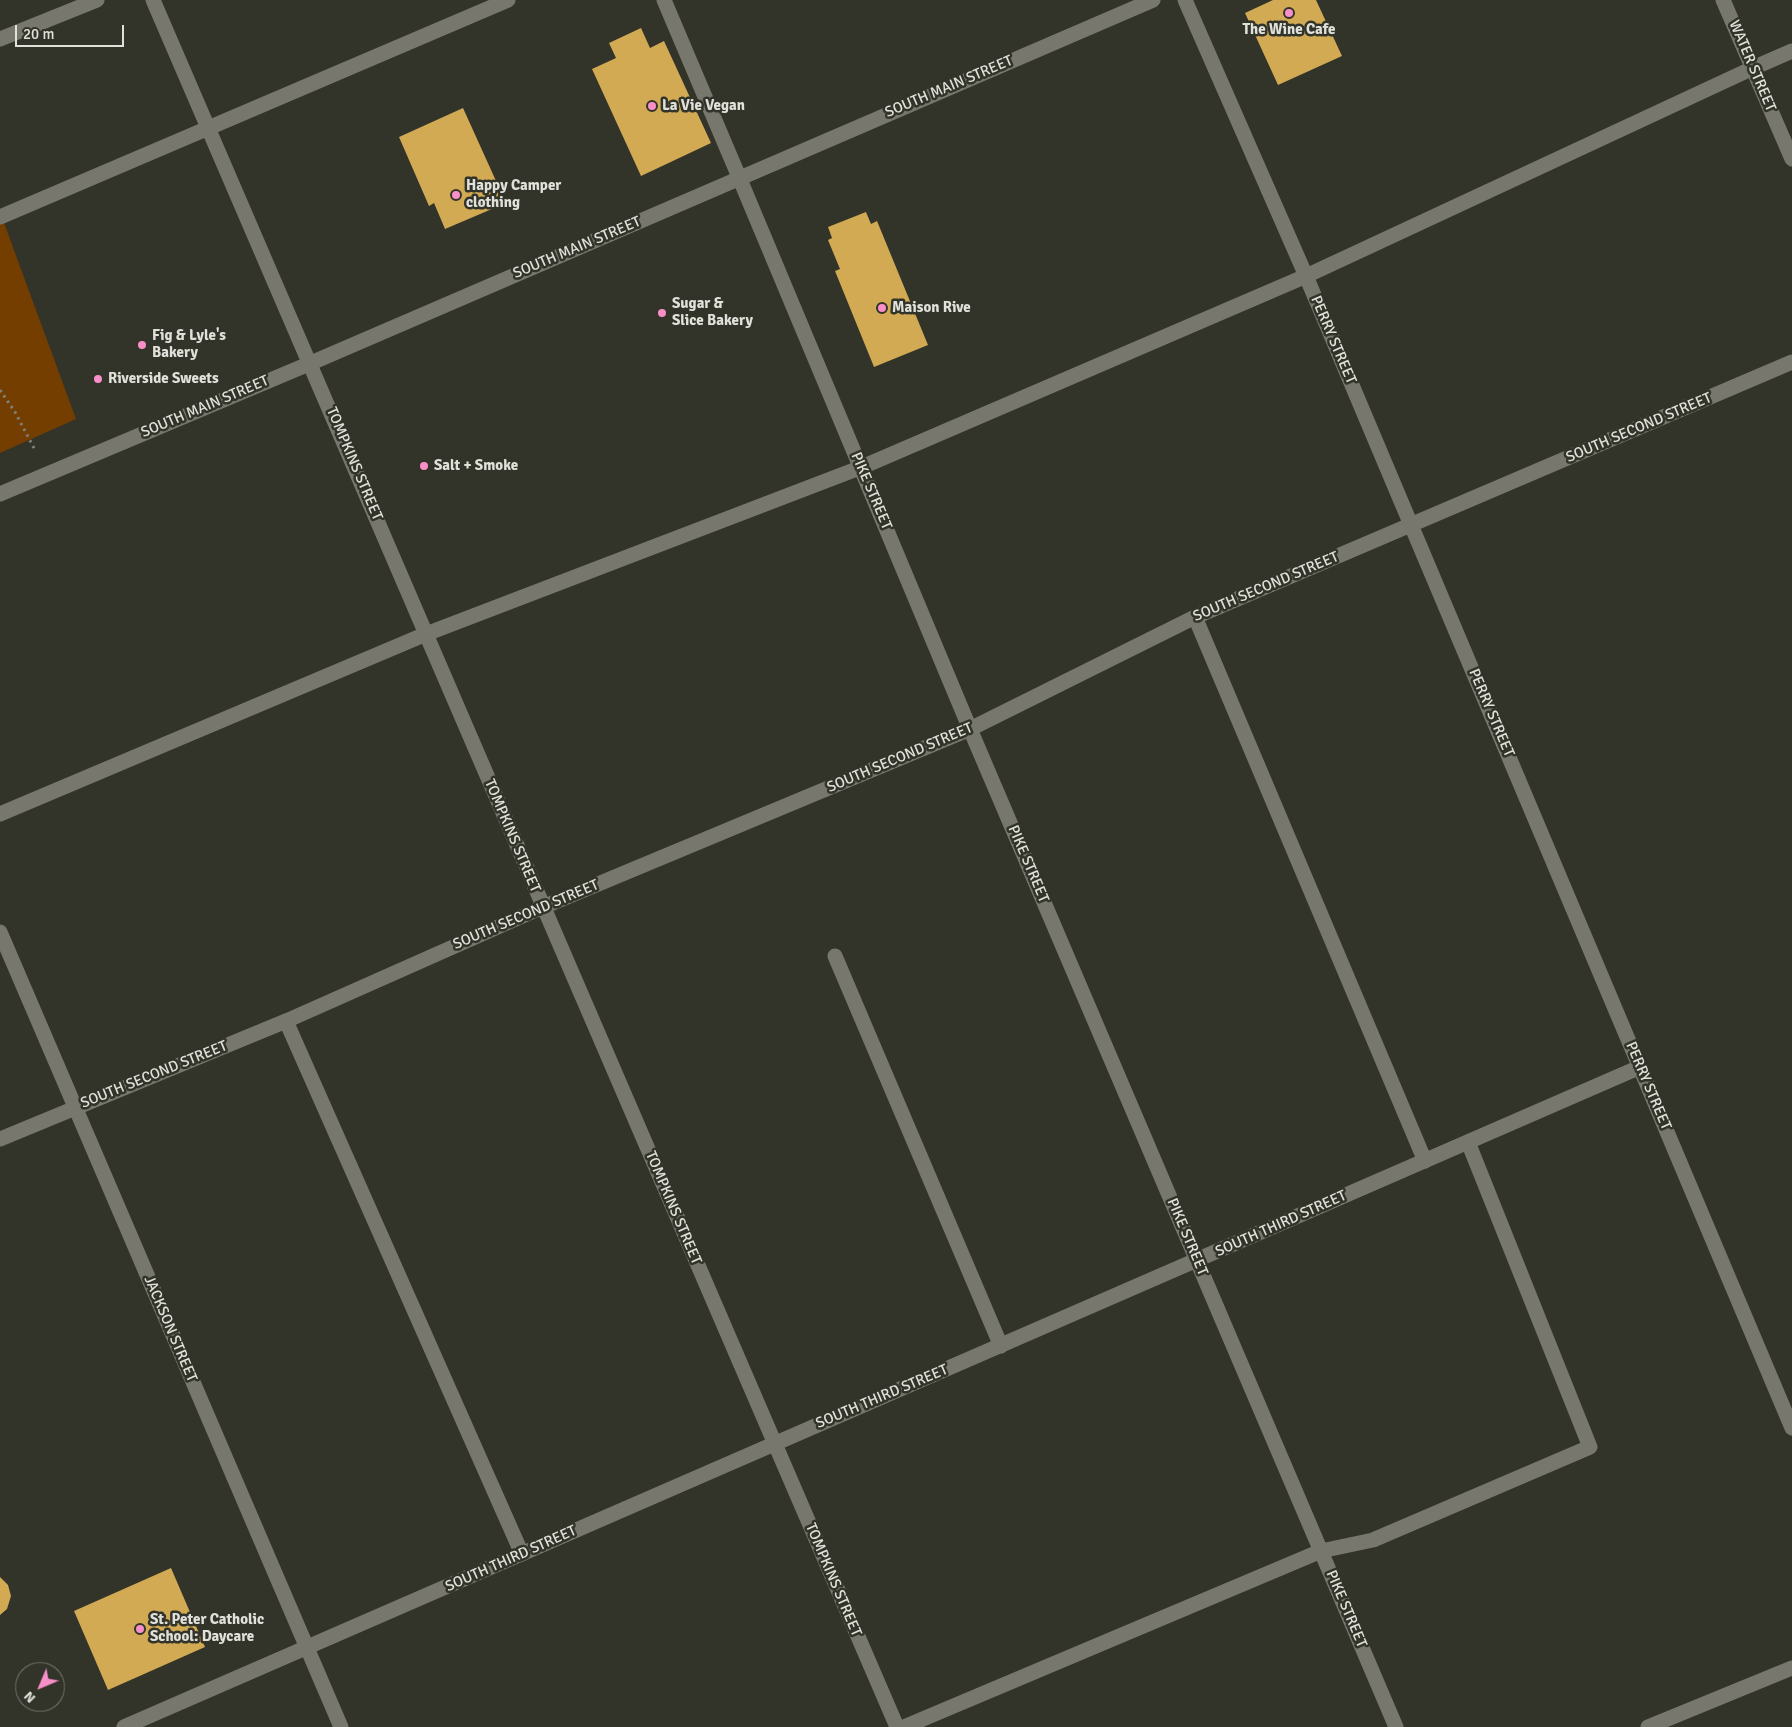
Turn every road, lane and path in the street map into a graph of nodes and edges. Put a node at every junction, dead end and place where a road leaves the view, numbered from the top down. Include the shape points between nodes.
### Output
1 (97, 0) edge
2 (153, 0) edge
3 (508, 0) edge
4 (664, 0) edge
5 (1153, 0) edge
6 (1185, 0) edge
7 (1723, 0) edge
8 (0, 39) edge
9 (1792, 52) edge
10 (1753, 68) junction
11 (208, 128) junction
12 (1792, 159) edge
13 (739, 177) junction
14 (0, 217) edge
15 (1306, 276) junction
16 (1792, 362) edge
17 (310, 363) junction
18 (0, 390) edge
19 (862, 467) junction
20 (48, 474) junction
21 (0, 494) edge
22 (1411, 525) junction
23 (1195, 617) junction
24 (426, 634) junction
25 (970, 729) junction
26 (0, 814) edge
27 (543, 907) junction
28 (0, 932) edge
29 (835, 956) dead end
30 (286, 1021) junction
31 (1640, 1067) junction
32 (75, 1107) junction
33 (0, 1139) edge
34 (1468, 1142) junction
35 (1425, 1161) junction
36 (1197, 1260) junction
37 (1001, 1346) junction
38 (1792, 1428) edge
39 (774, 1444) junction
40 (1321, 1552) junction
41 (522, 1554) junction
42 (306, 1648) junction
43 (1792, 1668) edge
44 (124, 1727) edge
45 (341, 1727) edge
46 (897, 1727) edge
47 (904, 1727) edge
48 (1396, 1727) edge
49 (1648, 1727) edge

1 - 8 street
2 - 11 street, TOMPKINS STREET
3 - 11 street
4 - 13 street, PIKE STREET
5 - 13 street, SOUTH MAIN STREET
6 - 15 street, PERRY STREET
7 - 10 street, WATER STREET
9 - 10 street
10 - 12 street, WATER STREET
10 - 15 street
11 - 14 street
11 - 17 street, TOMPKINS STREET
13 - 17 street, SOUTH MAIN STREET
13 - 19 street, PIKE STREET
15 - 19 street
15 - 22 street, PERRY STREET
16 - 22 street, SOUTH SECOND STREET
17 - 20 street, SOUTH MAIN STREET
17 - 24 street, TOMPKINS STREET
18 - 20 path
19 - 24 street
19 - 25 street, PIKE STREET
20 - 21 street, SOUTH MAIN STREET
22 - 23 street, SOUTH SECOND STREET
22 - 31 street, PERRY STREET
23 - 25 street, SOUTH SECOND STREET
23 - 35 street
24 - 26 street
24 - 27 street, TOMPKINS STREET
25 - 27 street, SOUTH SECOND STREET
25 - 36 street, PIKE STREET
27 - 30 street, SOUTH SECOND STREET
27 - 39 street, TOMPKINS STREET
28 - 32 street, JACKSON STREET
29 - 37 street
30 - 32 street, SOUTH SECOND STREET
30 - 41 street
31 - 34 street, SOUTH THIRD STREET
31 - 38 street, PERRY STREET
32 - 33 street, SOUTH SECOND STREET
32 - 42 street, JACKSON STREET
34 - 35 street, SOUTH THIRD STREET
34 - 40 street via 1590,1446 1373,1540
35 - 36 street, SOUTH THIRD STREET
36 - 37 street, SOUTH THIRD STREET
36 - 40 street, PIKE STREET
37 - 39 street, SOUTH THIRD STREET
39 - 41 street, SOUTH THIRD STREET
39 - 46 street, TOMPKINS STREET
40 - 47 street
40 - 48 street, PIKE STREET
41 - 42 street, SOUTH THIRD STREET
42 - 44 street, SOUTH THIRD STREET
42 - 45 street, JACKSON STREET
43 - 49 street

